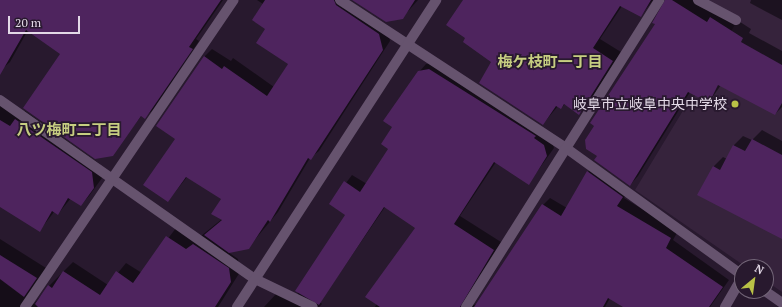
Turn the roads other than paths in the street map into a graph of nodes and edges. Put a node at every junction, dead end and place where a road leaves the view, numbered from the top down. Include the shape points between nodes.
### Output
1 (234, 0) edge
2 (340, 0) edge
3 (436, 0) edge
4 (659, 0) edge
5 (698, 0) edge
6 (736, 20) dead end
7 (408, 44) junction
8 (0, 100) edge
9 (566, 148) junction
10 (113, 178) junction
11 (734, 270) edge
12 (255, 279) junction
13 (734, 291) edge
14 (25, 307) edge
15 (237, 307) edge
16 (313, 307) edge
17 (466, 307) edge
18 (725, 307) edge

1 - 10 street
2 - 7 street
3 - 7 street
4 - 9 street
5 - 6 street
7 - 9 street
7 - 12 street
8 - 10 street
9 - 11 street
9 - 17 street
10 - 12 street
10 - 14 street
12 - 15 street
12 - 16 street
13 - 18 street

